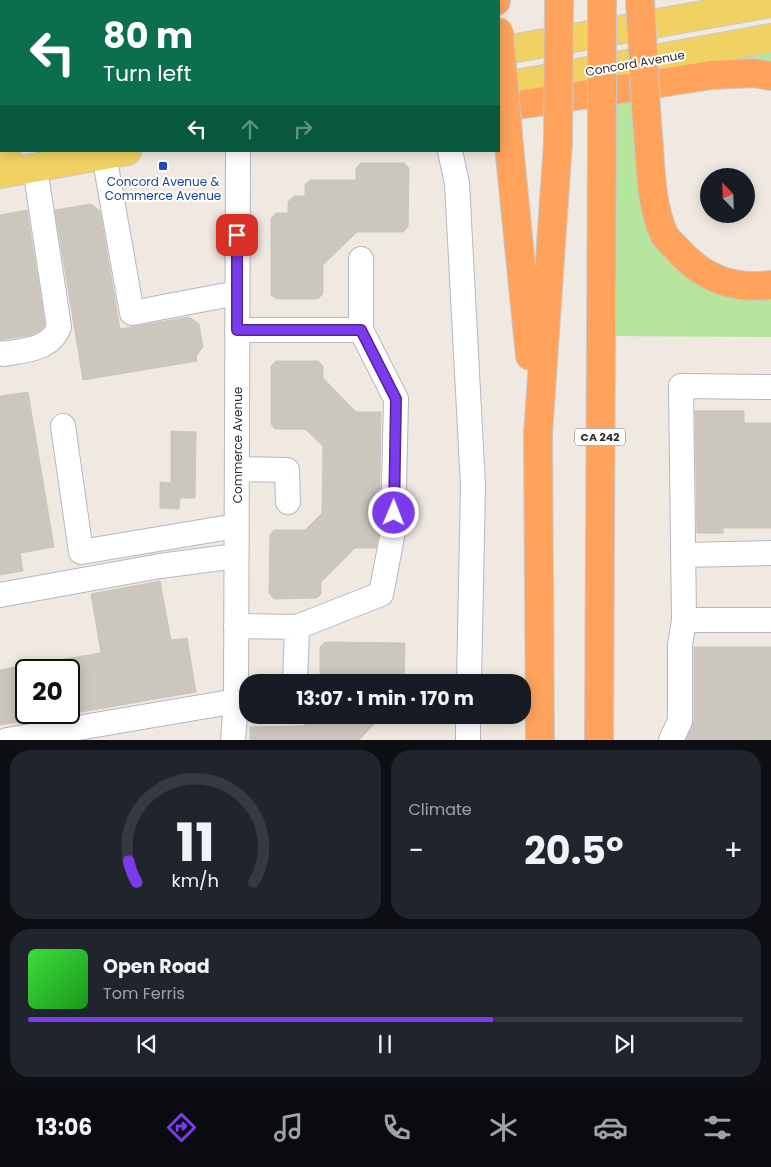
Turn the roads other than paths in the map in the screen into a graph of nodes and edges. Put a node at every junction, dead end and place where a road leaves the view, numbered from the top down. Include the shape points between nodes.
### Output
1 (559, 0) edge
2 (602, 0) edge
3 (640, 0) edge
4 (694, 0) edge
5 (771, 3) edge
6 (500, 33) edge
7 (771, 38) edge
8 (500, 44) edge
9 (500, 51) edge
10 (771, 76) edge
11 (500, 87) edge
12 (500, 108) edge
13 (238, 152) edge
14 (450, 152) edge
15 (115, 153) edge
16 (35, 168) junction
17 (0, 174) edge
18 (361, 259) dead end
19 (771, 285) edge
20 (237, 293) junction
21 (237, 330) junction
22 (361, 330) junction
23 (0, 353) edge
24 (771, 387) edge
25 (62, 426) dead end
26 (538, 434) junction
27 (237, 469) junction
28 (288, 502) dead end
29 (236, 526) junction
30 (771, 552) edge
31 (683, 555) junction
32 (236, 556) junction
33 (0, 595) edge
34 (684, 620) junction
35 (771, 620) edge
36 (236, 626) junction
37 (297, 627) junction
38 (240, 674) edge
39 (295, 674) edge
40 (469, 674) edge
41 (239, 701) edge
42 (239, 712) edge
43 (468, 724) edge
44 (7, 740) edge
45 (232, 740) edge
46 (468, 740) edge
47 (540, 740) edge
48 (599, 740) edge
49 (671, 740) edge

1 - 26 highway, bridge via 558,142
2 - 48 highway, CA 242, bridge
3 - 19 highway, bridge via 654,201 664,235 687,260 709,277 753,288
4 - 6 main road
5 - 9 main road
7 - 11 main road, Concord Avenue
8 - 26 highway, bridge
10 - 12 highway via 754,72 712,75
13 - 20 street, Commerce Avenue
14 - 40 street via 457,183 473,486
15 - 16 main road
15 - 20 street via 132,312
16 - 17 main road
16 - 23 street via 60,327 54,339 42,346
18 - 22 street
20 - 21 street, Commerce Avenue
21 - 22 street
21 - 27 street, Commerce Avenue
22 - 37 street via 396,399 393,532 383,585 381,594
24 - 31 street via 681,386
25 - 29 street via 81,552
26 - 47 highway
27 - 28 street via 287,470
27 - 29 street, Commerce Avenue
29 - 32 street, Commerce Avenue
30 - 31 street
31 - 34 street
32 - 33 street via 160,566
32 - 36 street, Commerce Avenue
34 - 35 street
34 - 49 street via 680,645 680,721
36 - 37 street
36 - 38 street, Commerce Avenue
37 - 39 street
41 - 44 street
42 - 45 street, Commerce Avenue
43 - 46 street

